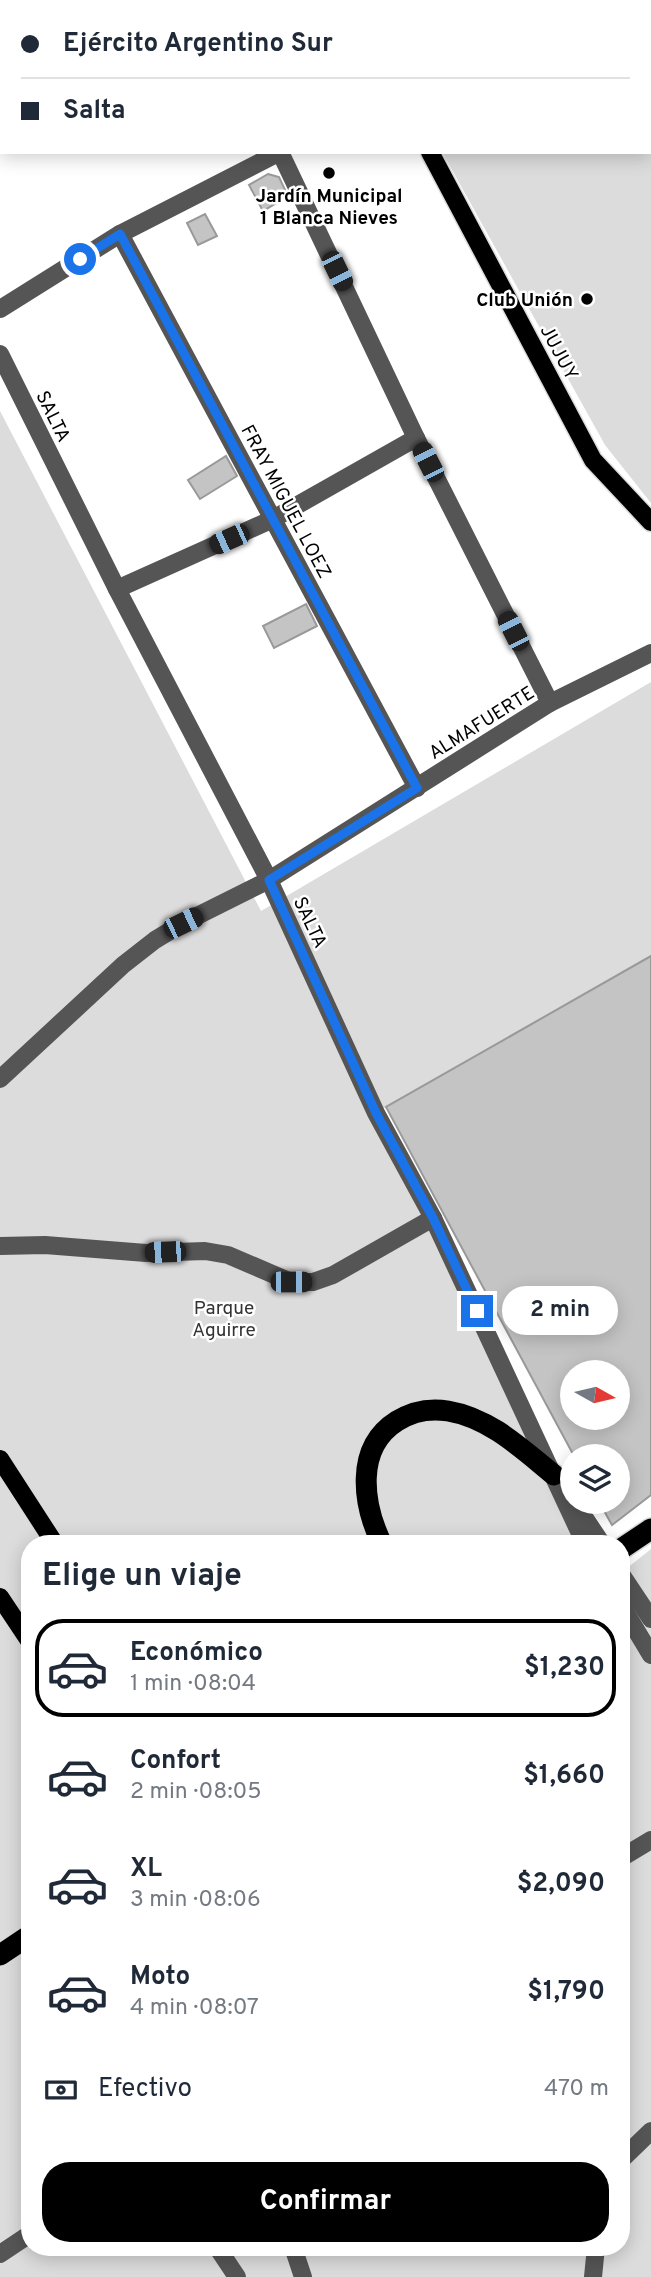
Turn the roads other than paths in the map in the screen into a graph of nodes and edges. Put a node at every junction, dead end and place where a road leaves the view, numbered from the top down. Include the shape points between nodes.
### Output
1 (276, 154) edge
2 (281, 154) edge
3 (431, 154) edge
4 (120, 234) junction
5 (0, 309) edge
6 (0, 354) edge
7 (416, 438) junction
8 (273, 519) junction
9 (651, 522) edge
10 (117, 589) junction
11 (651, 653) edge
12 (550, 703) junction
13 (417, 788) junction
14 (269, 880) junction
15 (0, 1079) edge
16 (433, 1218) junction
17 (0, 1246) edge
18 (0, 1459) edge
19 (554, 1475) junction
20 (560, 1483) edge
21 (582, 1514) edge
22 (651, 1529) edge
23 (49, 1535) edge
24 (379, 1535) edge
25 (581, 1535) edge
26 (596, 1535) edge
27 (630, 1543) edge
28 (630, 1588) edge
29 (0, 1597) edge
30 (651, 1619) edge
31 (630, 1620) edge
32 (21, 1628) edge
33 (651, 1656) edge
34 (651, 1840) edge
35 (630, 1853) edge
36 (21, 1942) edge
37 (0, 1955) edge
38 (651, 2131) edge
39 (630, 2151) edge
40 (21, 2240) edge
41 (0, 2254) edge
42 (223, 2256) edge
43 (296, 2256) edge
44 (595, 2256) edge
45 (237, 2277) edge
46 (303, 2277) edge
47 (593, 2277) edge

1 - 4 street
2 - 7 street
3 - 9 main road, JUJUY via 593,460
4 - 5 street
4 - 8 street, FRAY MIGUEL LOEZ
6 - 10 street, SALTA
7 - 8 street
7 - 12 street
8 - 10 street
8 - 13 street, FRAY MIGUEL LOEZ
10 - 14 street, SALTA
11 - 12 street, ALMAFUERTE
12 - 13 street, ALMAFUERTE
13 - 14 street, ALMAFUERTE
14 - 15 street, ALMAFUERTE via 155,940
14 - 16 street, SALTA via 376,1113
16 - 17 street via 313,1282 291,1282 228,1255 205,1251
16 - 19 street, SALTA
18 - 23 main road
19 - 20 street
19 - 24 highway via 512,1441 473,1418 429,1409 407,1415 377,1439 368,1459 367,1503
19 - 25 street
21 - 26 street
22 - 27 highway
28 - 30 street
29 - 32 main road
31 - 33 street
34 - 35 street
36 - 37 highway
38 - 39 street
40 - 41 street
42 - 45 street
43 - 46 street
44 - 47 street

